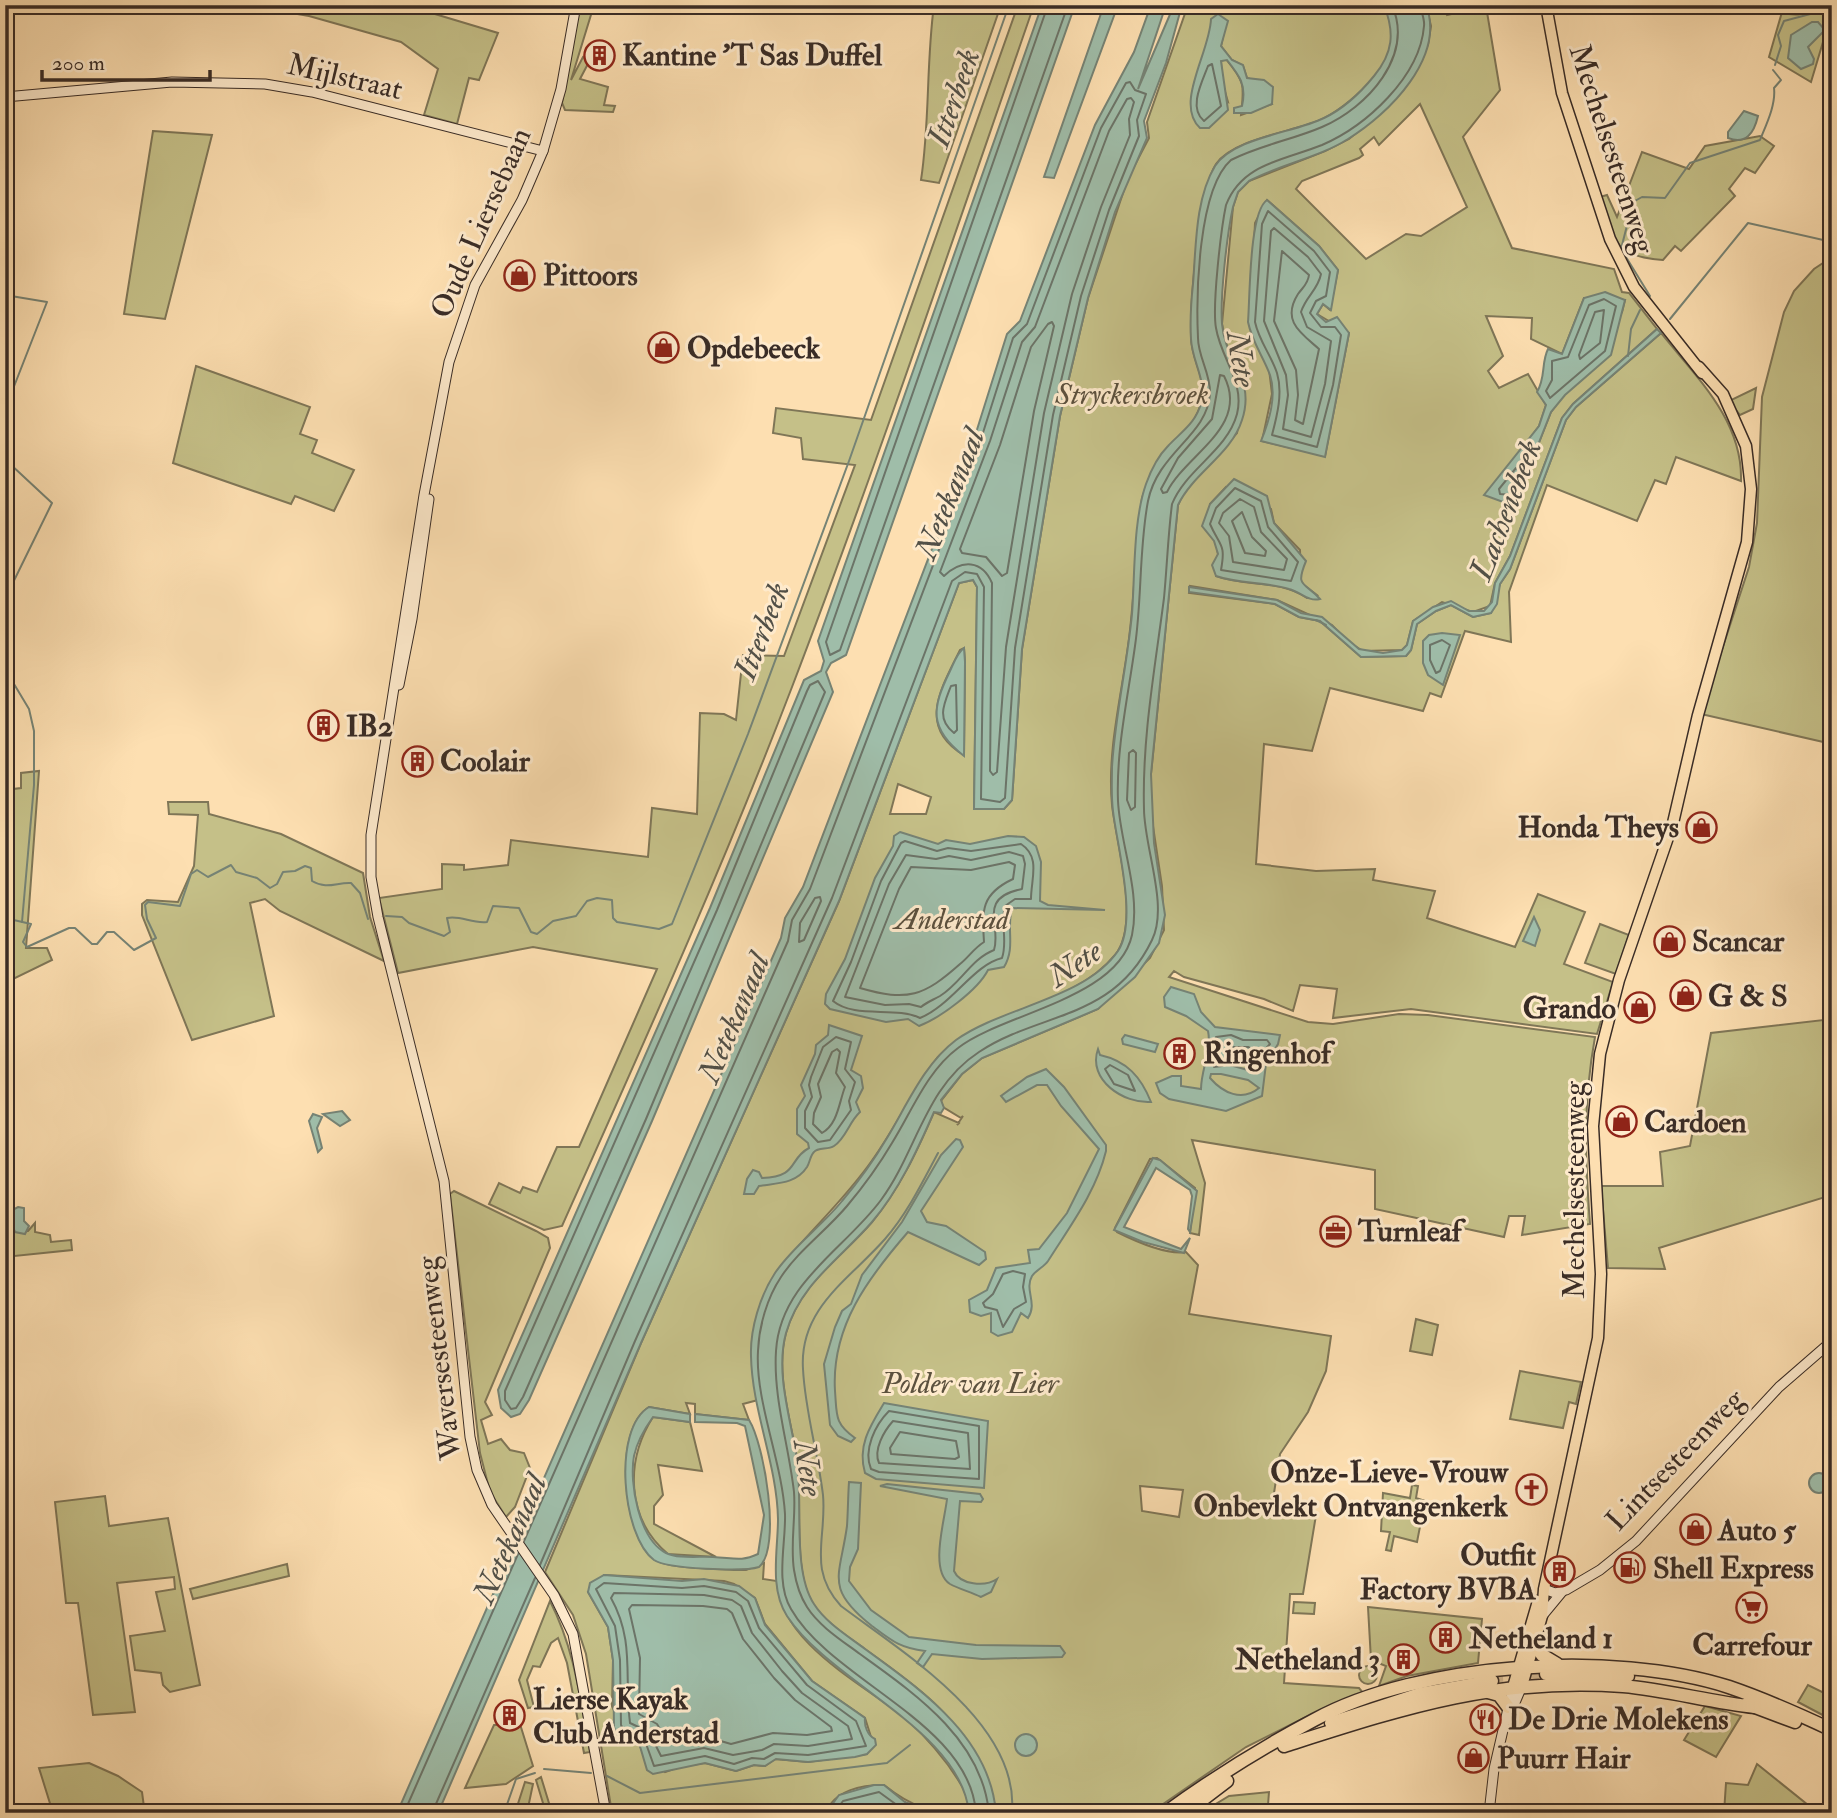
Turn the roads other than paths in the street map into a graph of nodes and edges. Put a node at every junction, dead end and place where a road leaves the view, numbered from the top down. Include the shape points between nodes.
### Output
1 (576, 5) edge
2 (1546, 5) edge
3 (5, 97) edge
4 (543, 151) junction
5 (378, 917) joint
6 (1832, 1341) edge
7 (1544, 1589) junction
8 (1562, 1592) junction
9 (1542, 1616) junction
10 (1534, 1644) junction
11 (1557, 1664) junction
12 (1523, 1667) junction
13 (1489, 1683) junction
14 (1518, 1687) junction
15 (1755, 1707) junction
16 (1507, 1713) junction
17 (1795, 1714) junction
18 (1832, 1730) edge
19 (1832, 1737) edge
20 (1284, 1742) junction
21 (606, 1813) edge
22 (1165, 1813) edge
23 (1185, 1813) edge
24 (1489, 1813) edge

1 - 4 main road, Oude Liersebaan via 556,113
2 - 7 main road, Mechelsesteenweg via 1562,93 1609,239 1645,303 1724,401 1737,427 1745,479 1741,544 1690,724 1679,798 1610,1009 1600,1054 1592,1143 1601,1274 1598,1338
3 - 4 main road, Mijlstraat via 172,82 265,84
4 - 5 main road, Oude Liersebaan via 463,315 449,362 412,619 388,729 370,846
5 - 21 main road, Waversesteenweg via 444,1181 472,1448 485,1490 505,1528 554,1595 577,1648
6 - 8 main road, Lintsesteenweg via 1779,1387 1636,1541
7 - 8 main road
7 - 9 main road, Mechelsesteenweg
7 - 12 main road, Mechelsesteenweg
8 - 9 main road
9 - 10 main road, Mechelsesteenweg
10 - 11 highway
10 - 12 main road, Mechelsesteenweg
11 - 12 highway
11 - 17 highway via 1609,1666 1700,1681 1728,1687
12 - 14 main road, Mechelsesteenweg
12 - 20 highway via 1441,1678 1363,1700 1314,1720
13 - 14 highway
13 - 16 highway
13 - 20 highway via 1390,1702
14 - 15 highway via 1622,1686
14 - 16 main road, Mechelsesteenweg
15 - 17 highway via 1663,1684 1546,1676 1665,1680 1723,1691
15 - 19 highway
16 - 24 main road, Mechelsesteenweg
17 - 18 highway
20 - 22 highway
20 - 23 highway

